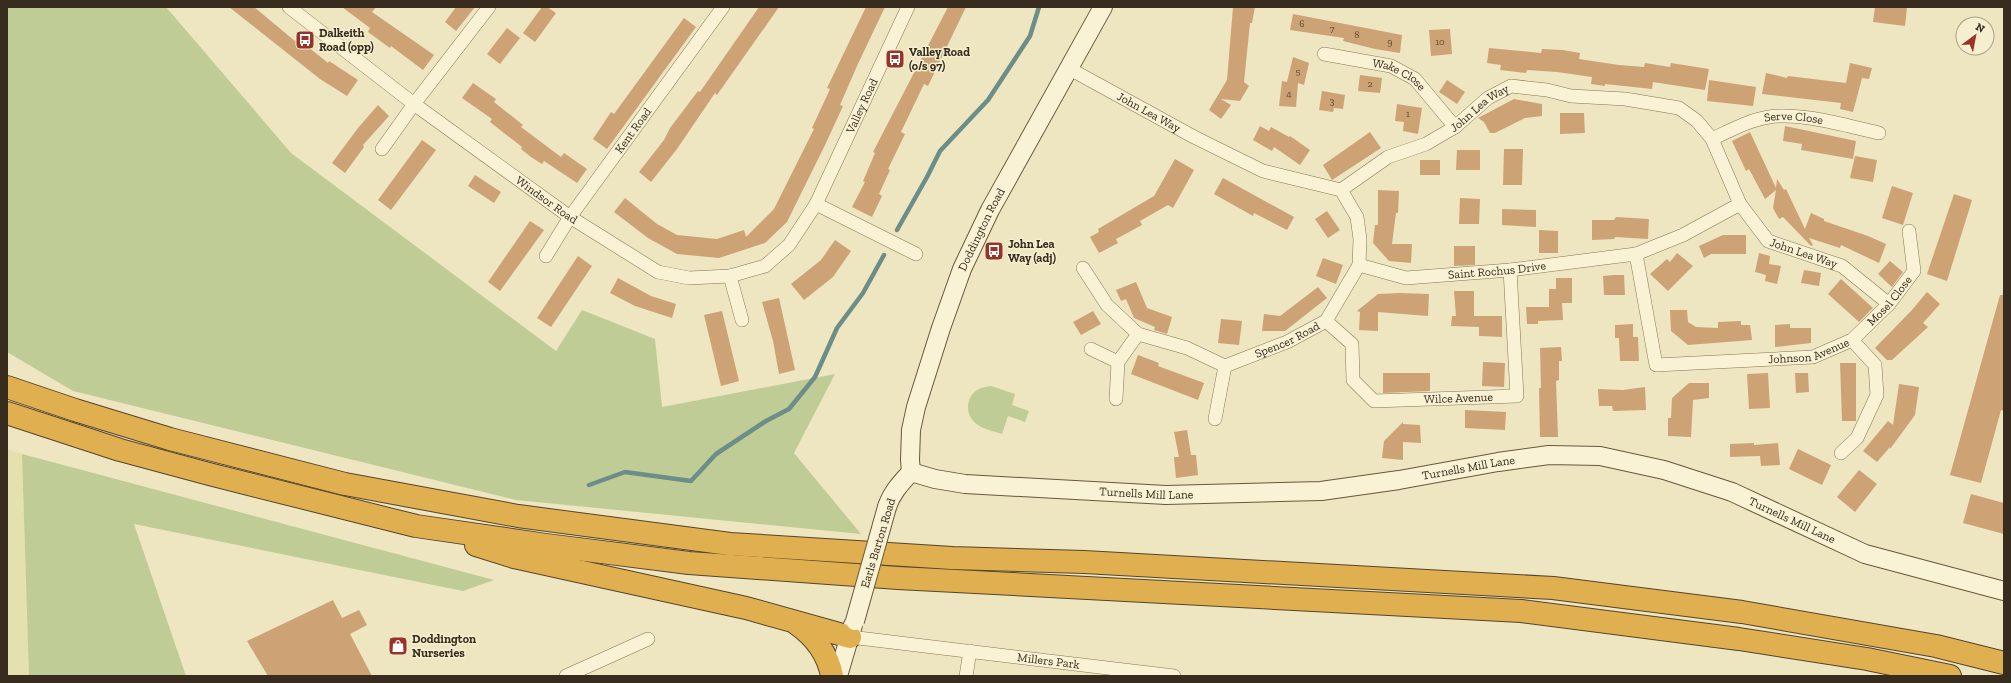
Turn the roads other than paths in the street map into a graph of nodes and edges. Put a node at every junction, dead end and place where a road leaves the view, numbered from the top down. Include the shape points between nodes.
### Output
1 (289, 7) edge
2 (489, 7) edge
3 (723, 7) edge
4 (908, 7) edge
5 (1103, 7) edge
6 (1324, 54) dead end
7 (1070, 69) junction
8 (414, 104) junction
9 (1454, 127) junction
10 (1879, 133) dead end
11 (1712, 139) junction
12 (382, 149) dead end
13 (1341, 190) junction
14 (816, 204) junction
15 (1740, 204) junction
16 (570, 217) junction
17 (1909, 231) dead end
18 (916, 254) dead end
19 (1636, 254) junction
20 (546, 256) dead end
21 (1359, 265) junction
22 (1083, 268) dead end
23 (1510, 270) junction
24 (730, 276) junction
25 (1889, 304) junction
26 (742, 320) dead end
27 (1326, 322) junction
28 (1138, 334) junction
29 (1852, 340) junction
30 (1091, 349) dead end
31 (1118, 362) junction
32 (1225, 366) junction
33 (7, 387) edge
34 (1116, 399) dead end
35 (7, 413) edge
36 (1215, 419) dead end
37 (1841, 453) dead end
38 (912, 472) junction
39 (416, 526) junction
40 (2004, 591) edge
41 (791, 620) junction
42 (852, 629) junction
43 (648, 639) dead end
44 (1936, 646) junction
45 (970, 651) junction
46 (2004, 658) edge
47 (1867, 659) junction
48 (2004, 663) edge
49 (566, 676) edge
50 (832, 676) edge
51 (838, 676) edge
52 (966, 676) edge
53 (1174, 676) edge
54 (1927, 676) edge
55 (1950, 676) edge

1 - 8 street, Windsor Road
2 - 8 street
3 - 16 street, Kent Road
4 - 14 street, Valley Road
5 - 7 main road, Doddington Road
6 - 9 street, Wake Close via 1391,66 1411,76
7 - 13 street, John Lea Way via 1194,137 1263,171
7 - 38 main road, Doddington Road via 990,210 954,291 916,407 911,430
8 - 12 street
8 - 16 street, Windsor Road
9 - 11 street, John Lea Way via 1488,98 1511,86 1571,96 1679,108 1697,121
9 - 13 street, John Lea Way via 1426,144 1388,157
10 - 11 street, Serve Close via 1809,118 1770,116 1746,123
11 - 15 street, John Lea Way
13 - 21 street, Spencer Road via 1357,217 1360,238
14 - 18 street
14 - 24 street, Windsor Road via 789,244 765,266
15 - 19 street, Saint Rochus Drive via 1683,235
15 - 25 street, John Lea Way via 1768,241 1842,266
16 - 20 street, Kent Road
16 - 24 street, Windsor Road via 658,272 688,278
17 - 25 street, Mosel Close via 1914,271
19 - 23 street, Saint Rochus Drive
19 - 29 street, Johnson Avenue via 1656,366 1813,357
21 - 23 street, Saint Rochus Drive via 1406,278
21 - 27 street, Spencer Road
22 - 28 street via 1107,304
23 - 27 street, Wilce Avenue via 1517,396 1374,401 1354,380 1352,344
24 - 26 street
25 - 29 street, Mosel Close
27 - 32 street, Spencer Road via 1287,342
28 - 31 street
28 - 32 street via 1187,348
29 - 37 street, Johnson Avenue via 1875,365 1877,395 1857,438
30 - 31 street
31 - 34 street
32 - 36 street
33 - 44 highway via 170,438 329,481 518,516 738,544 952,558 1084,562 1553,588 1742,612
35 - 39 highway via 120,450
38 - 40 main road, Turnells Mill Lane via 965,484 1181,494 1321,491 1549,455 1600,456 1664,470 1732,492 1865,554
38 - 42 main road, Earls Barton Road, bridge via 891,496
39 - 41 highway via 514,558
39 - 47 highway via 697,564 898,578 1521,611 1739,639
41 - 42 highway
41 - 50 highway via 812,636 824,653
42 - 45 street, Millers Park
42 - 51 main road, Earls Barton Road
43 - 49 street
44 - 46 highway
44 - 48 highway
45 - 52 street
45 - 53 street, Millers Park
47 - 54 highway
47 - 55 highway

